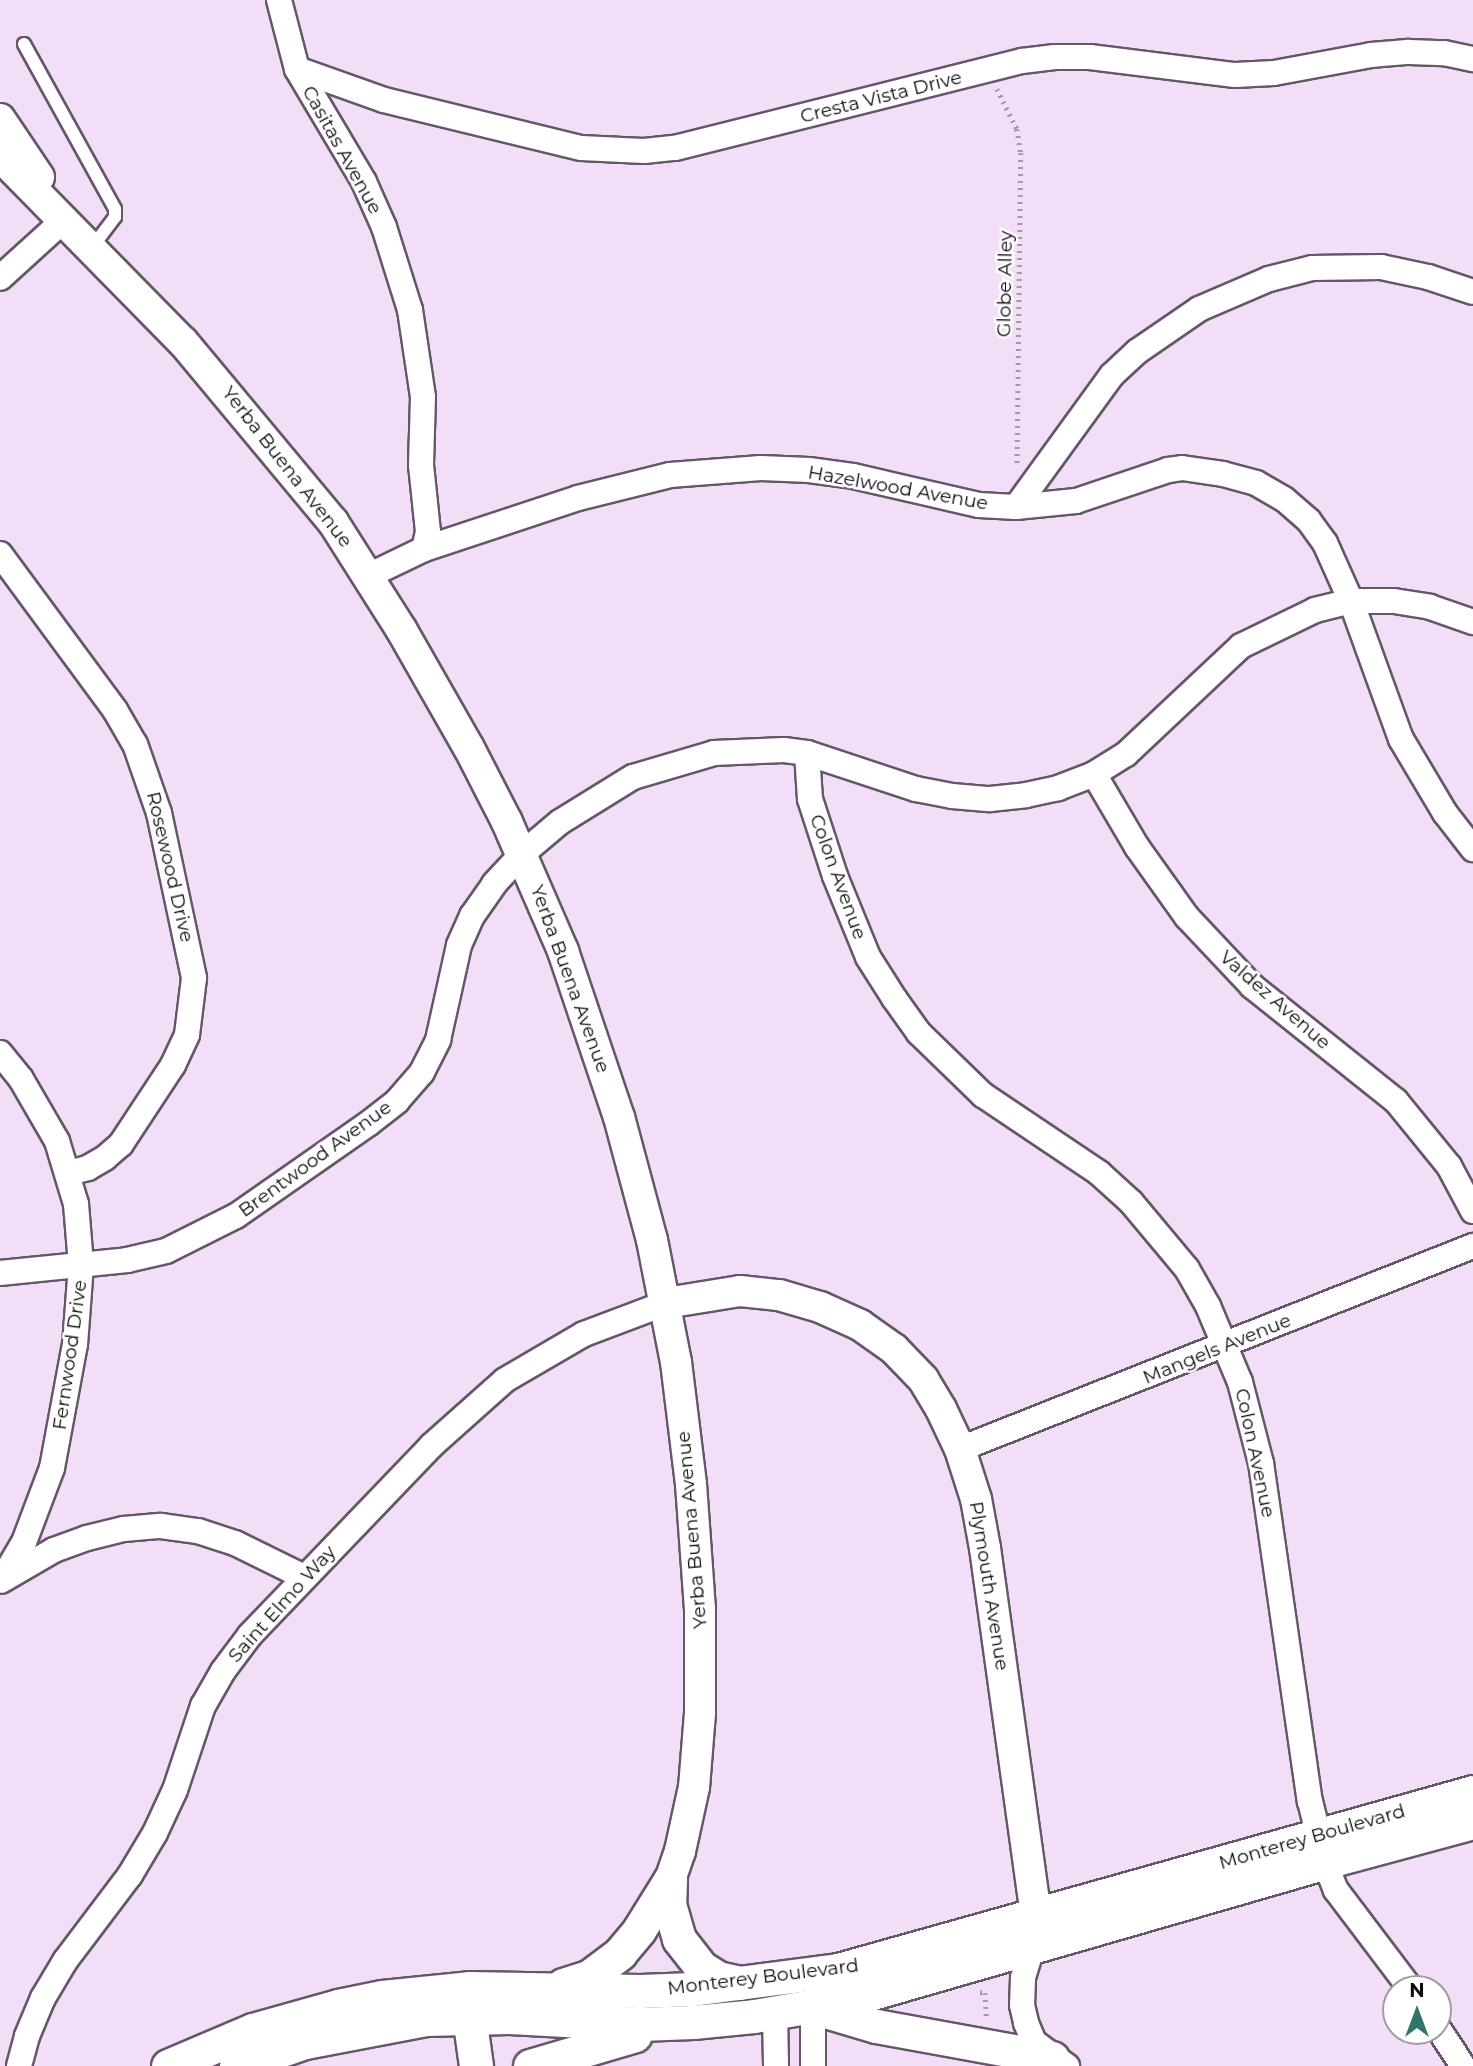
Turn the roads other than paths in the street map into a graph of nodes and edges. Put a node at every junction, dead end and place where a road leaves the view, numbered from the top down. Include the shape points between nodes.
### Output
1 (279, 0) edge
2 (24, 44) dead end
3 (1473, 59) edge
4 (297, 69) junction
5 (0, 119) edge
6 (0, 156) edge
7 (64, 220) junction
8 (92, 248) junction
9 (0, 278) edge
10 (1473, 292) edge
11 (1016, 507) junction
12 (424, 549) junction
13 (0, 554) edge
14 (368, 576) junction
15 (1351, 601) junction
16 (1473, 622) edge
17 (807, 753) junction
18 (1094, 774) junction
19 (1473, 849) edge
20 (522, 854) junction
21 (0, 1053) edge
22 (68, 1173) junction
23 (1473, 1211) edge
24 (1473, 1246) edge
25 (81, 1265) junction
26 (0, 1273) edge
27 (666, 1303) junction
28 (1226, 1345) junction
29 (960, 1449) junction
30 (304, 1577) junction
31 (0, 1582) edge
32 (1473, 1792) edge
33 (1473, 1822) edge
34 (1321, 1848) junction
35 (670, 1880) junction
36 (1034, 1932) junction
37 (1401, 1975) edge
38 (742, 1984) junction
39 (551, 1988) junction
40 (813, 2007) junction
41 (775, 2013) junction
42 (469, 2017) junction
43 (693, 2022) junction
44 (1449, 2045) edge
45 (1060, 2062) edge
46 (19, 2066) edge
47 (168, 2066) edge
48 (236, 2066) edge
49 (476, 2066) edge
50 (530, 2066) edge
51 (776, 2066) edge
52 (813, 2066) edge
53 (1462, 2066) edge

1 - 4 street, Casitas Avenue
2 - 8 lane via 115,209 116,217
3 - 4 street, Cresta Vista Drive via 1409,52 1235,75 1055,57 1022,61 675,148 613,151 581,148 384,100
4 - 12 street, Casitas Avenue via 364,182 384,226 407,300 423,397 421,465 428,532
5 - 7 street, Yerba Buena Avenue
6 - 7 street, Yerba Buena Avenue
7 - 8 street, Yerba Buena Avenue
7 - 9 street
8 - 14 street, Yerba Buena Avenue via 228,391 333,522
10 - 11 street via 1381,267 1312,268 1269,279 1199,309 1112,375
11 - 12 street, Hazelwood Avenue via 979,505 886,482 809,470 716,471 622,485
11 - 15 street, Hazelwood Avenue via 1076,501 1182,468 1256,483 1309,521 1325,543
12 - 14 street, Hazelwood Avenue
13 - 22 street, Rosewood Drive via 116,710 135,744 159,813 194,978 187,1035 173,1065 121,1144 88,1168
14 - 20 street, Yerba Buena Avenue via 438,689
15 - 16 street, Brentwood Avenue via 1430,607
15 - 18 street, Brentwood Avenue via 1315,610 1241,646 1155,729
15 - 19 street, Hazelwood Avenue via 1401,739 1439,804
17 - 18 street, Brentwood Avenue via 916,789 977,798 1026,795
17 - 20 street, Brentwood Avenue via 714,753 643,773 597,797
17 - 28 street, Colon Avenue via 810,799 835,876 868,957 894,999 919,1033 983,1095 1089,1166 1131,1202 1186,1269
18 - 23 street, Valdez Avenue via 1136,847 1188,917 1252,986 1395,1101 1449,1166
20 - 25 street, Brentwood Avenue via 472,916 458,945 438,1040 422,1072 397,1101 202,1236 166,1251
20 - 27 street, Yerba Buena Avenue via 563,951 601,1060
21 - 22 street, Fernwood Drive via 40,1109
22 - 25 street, Fernwood Drive
24 - 28 street, Mangels Avenue
25 - 26 street, Brentwood Avenue
25 - 31 street, Fernwood Drive via 73,1355 52,1468 24,1542
27 - 29 street, Plymouth Avenue via 740,1292 779,1295 860,1325 894,1349 923,1379
27 - 30 street, Saint Elmo Way via 584,1334 505,1380 431,1446
27 - 35 street, Yerba Buena Avenue via 693,1509 701,1662 694,1787
28 - 29 street, Mangels Avenue
28 - 34 street, Colon Avenue via 1261,1463
29 - 36 street, Plymouth Avenue via 985,1548
30 - 31 street via 235,1543 198,1531 161,1527 124,1528 87,1538 54,1550
30 - 46 street, Saint Elmo Way via 223,1671 203,1706 155,1833 43,1998
32 - 34 main road, Monterey Boulevard
33 - 34 main road, Monterey Boulevard
34 - 36 main road, Monterey Boulevard
34 - 37 street, Colon Avenue via 1336,1890
35 - 38 main road via 670,1904 679,1939 702,1968
35 - 39 main road via 620,1953 590,1976
36 - 38 main road, Monterey Boulevard
36 - 40 main road, Monterey Boulevard via 884,1991
36 - 45 street, Plymouth Avenue via 1022,2005 1034,2042
38 - 39 main road, Monterey Boulevard via 640,1991
39 - 47 main road, Monterey Boulevard via 424,1992 338,2006 253,2030
40 - 41 main road, Monterey Boulevard
40 - 45 main road via 876,2026
40 - 52 street
41 - 43 main road, Monterey Boulevard
41 - 51 street
42 - 43 main road, Monterey Boulevard
42 - 48 main road, Monterey Boulevard via 426,2019 345,2033
42 - 49 main road
43 - 50 main road via 598,2044
44 - 53 street

